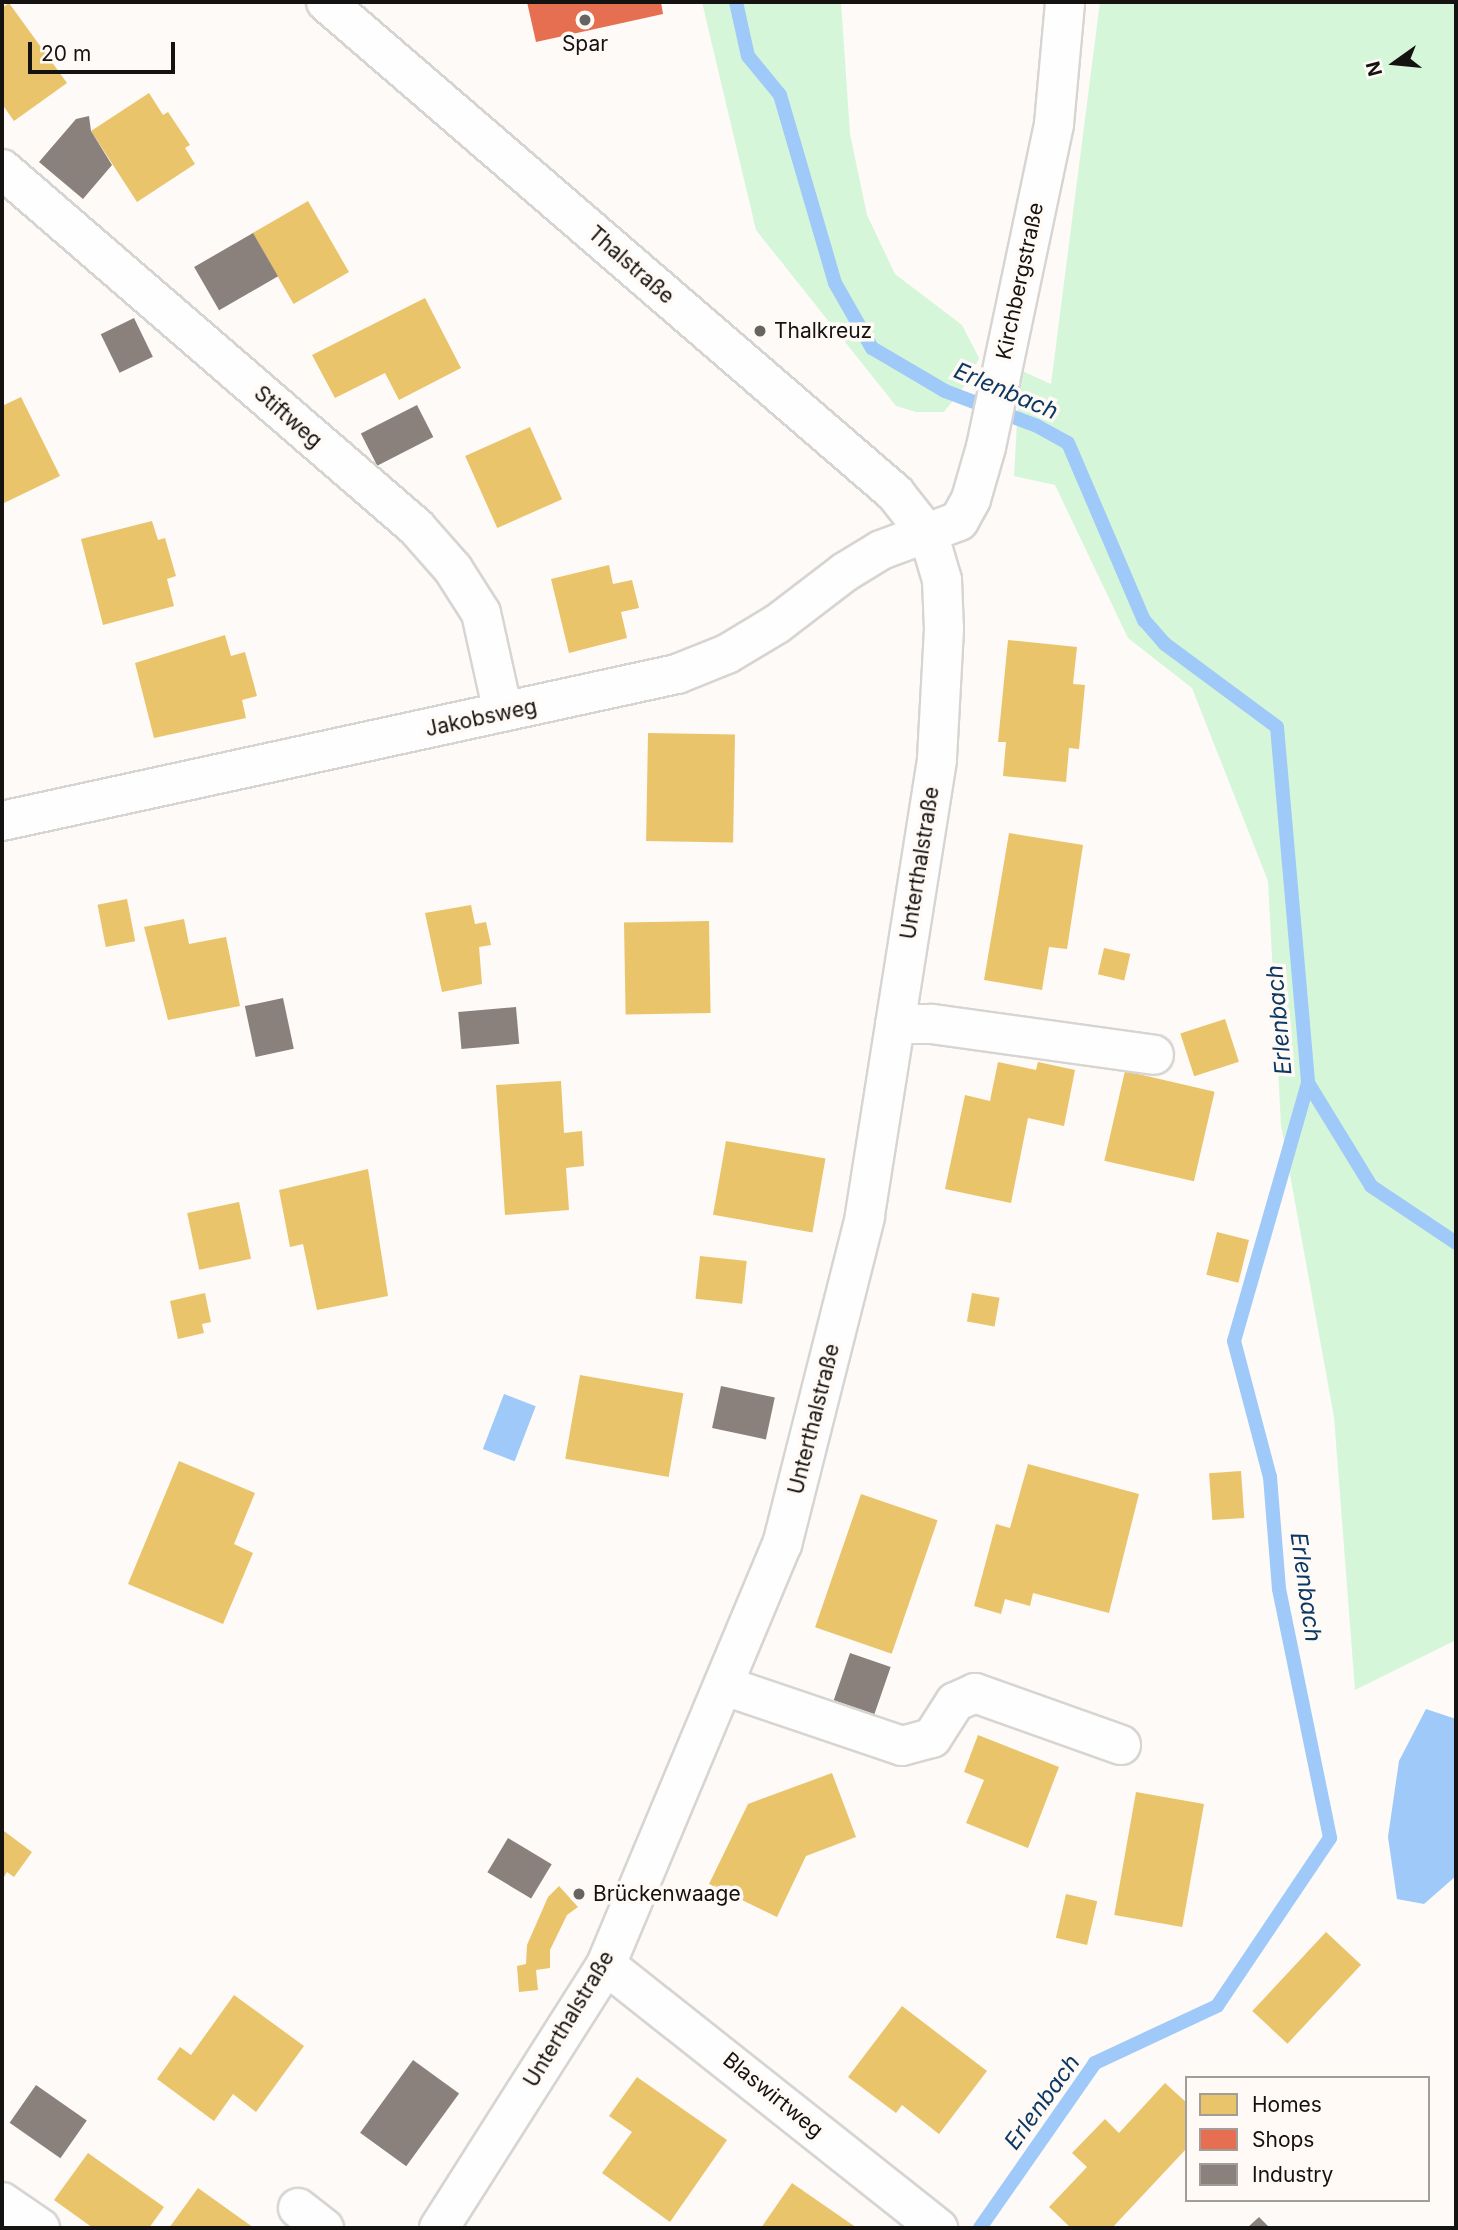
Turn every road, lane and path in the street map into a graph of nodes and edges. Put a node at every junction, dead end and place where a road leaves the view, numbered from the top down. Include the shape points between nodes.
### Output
1 (326, 2) edge
2 (1065, 2) edge
3 (2, 169) edge
4 (929, 536) junction
5 (503, 712) junction
6 (2, 821) edge
7 (895, 1024) junction
8 (1154, 1055) dead end
9 (725, 1686) junction
10 (1121, 1745) dead end
11 (606, 1965) junction
12 (2, 2202) edge
13 (40, 2228) edge
14 (439, 2228) edge
15 (937, 2228) edge

1 - 4 street, Thalstraße via 895,493
2 - 4 street, Kirchbergstraße via 1054,124 985,447 971,499 959,521
3 - 5 street, Stiftweg via 416,527 453,569 481,613
4 - 5 street, Jakobsweg via 863,561 727,654 620,690
4 - 7 street, Unterthalstraße via 942,580 944,629 936,760
5 - 6 street, Jakobsweg
7 - 8 street via 932,1024
7 - 9 street, Unterthalstraße via 865,1217 782,1544
9 - 10 street via 902,1746 932,1738 960,1697 975,1693
9 - 11 street, Unterthalstraße
11 - 14 street, Unterthalstraße
11 - 15 street, Blaswirtweg
12 - 13 street

